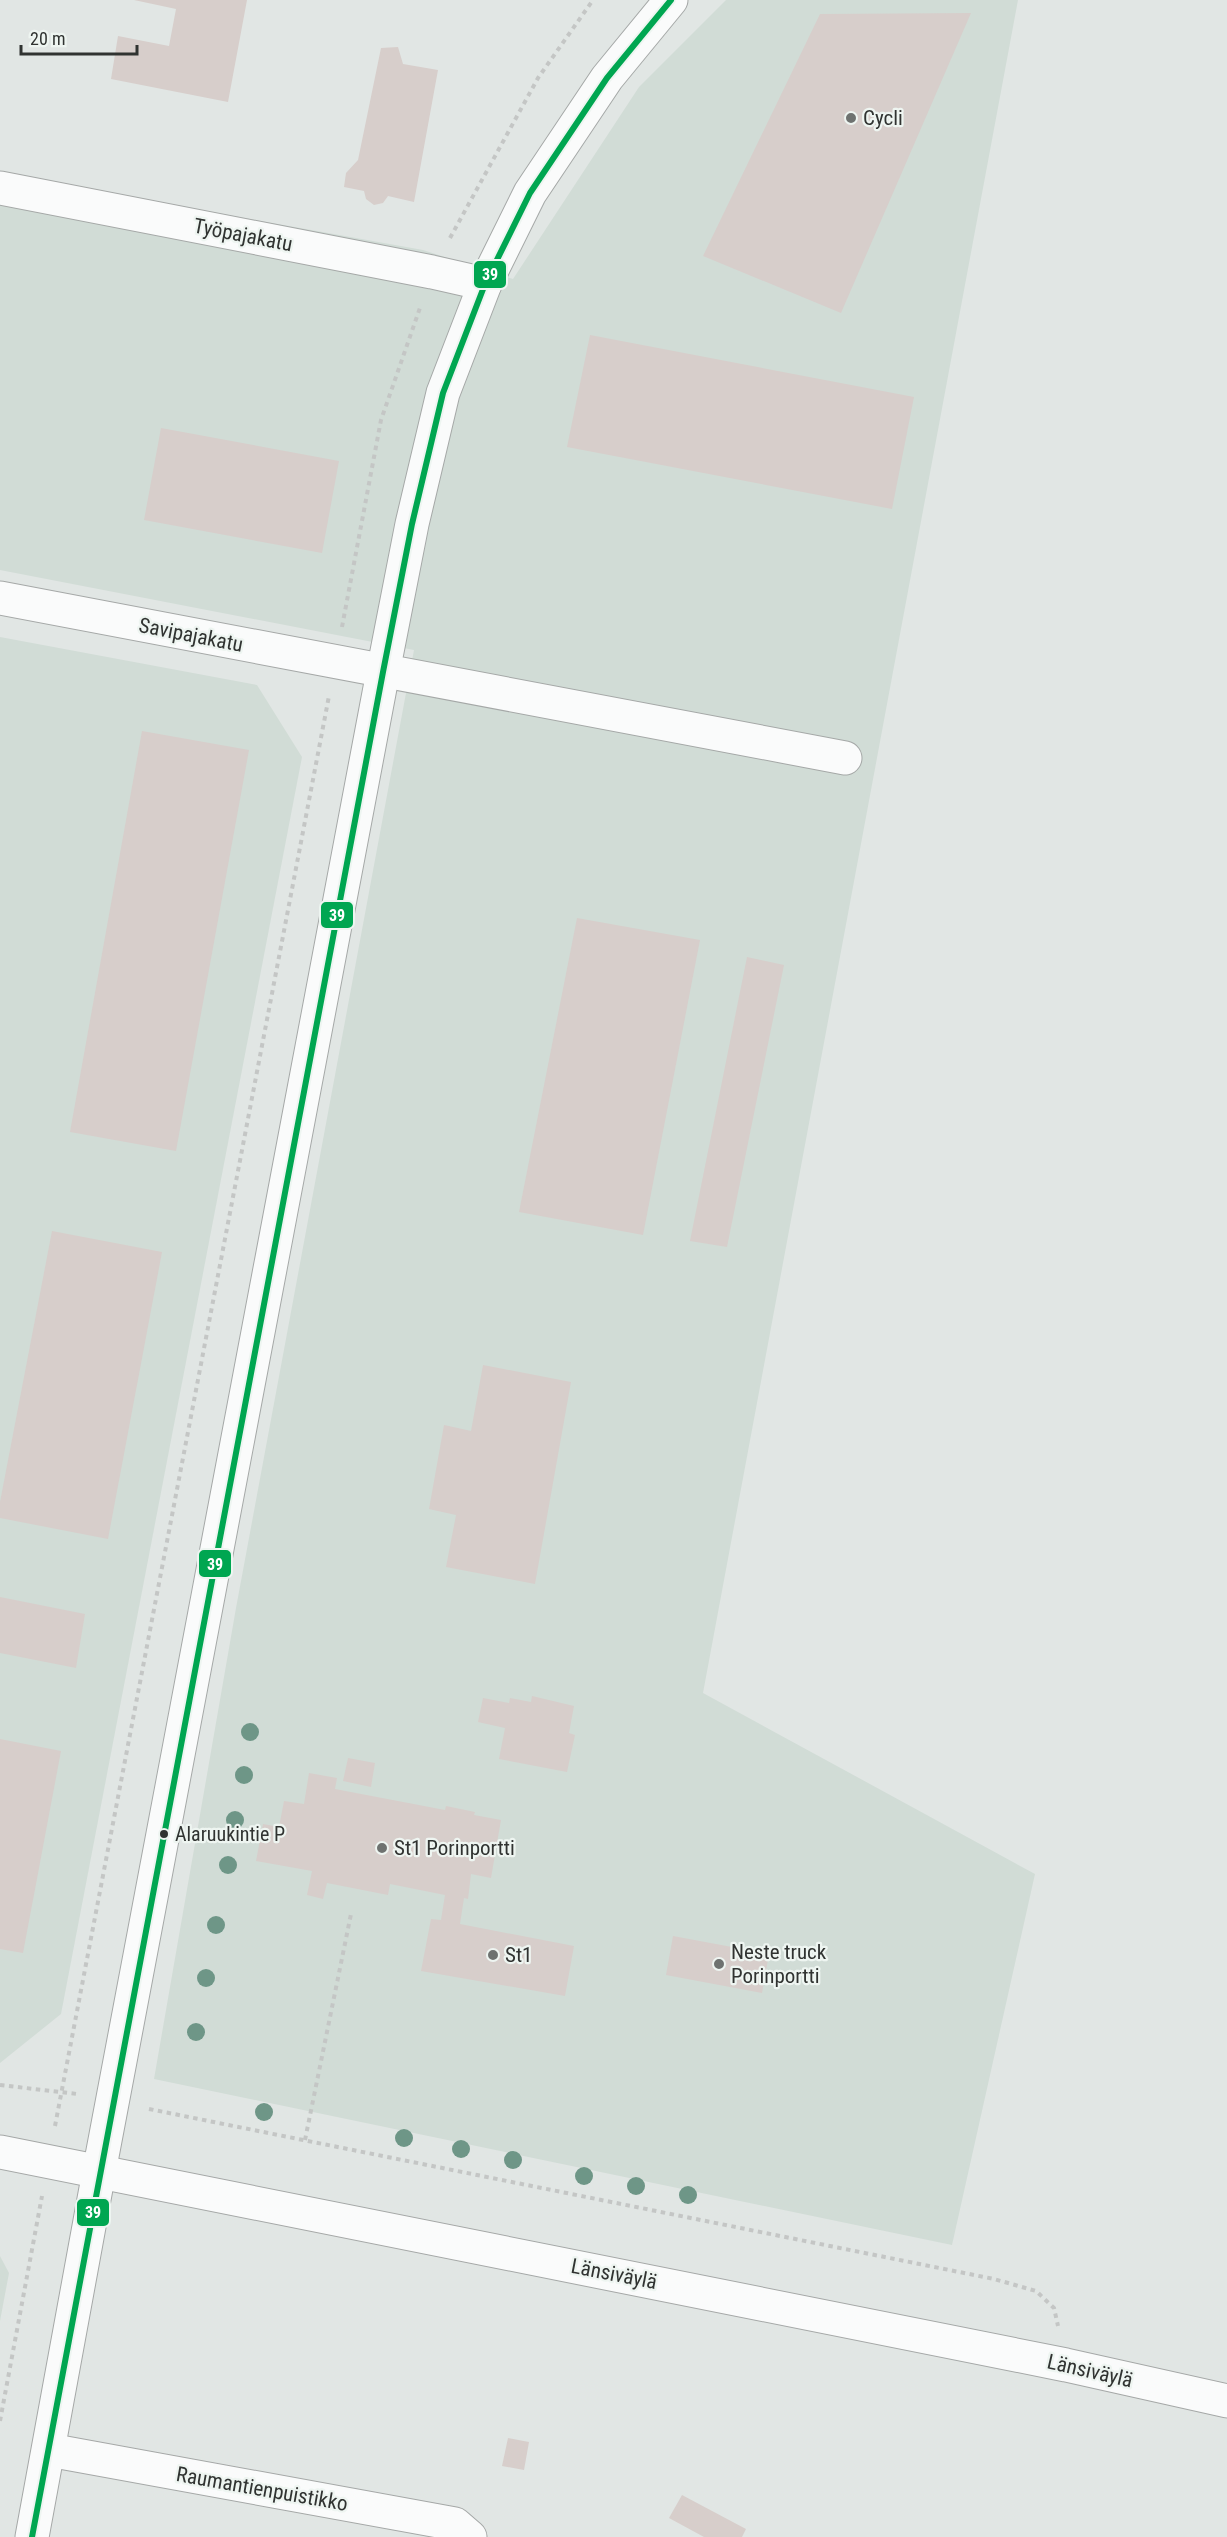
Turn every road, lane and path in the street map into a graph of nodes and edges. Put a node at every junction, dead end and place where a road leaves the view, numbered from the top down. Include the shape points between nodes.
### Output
1 (671, 0) edge
2 (0, 188) edge
3 (485, 284) junction
4 (0, 598) edge
5 (383, 672) junction
6 (845, 758) dead end
7 (351, 1914) dead end
8 (0, 2085) edge
9 (113, 2102) junction
10 (305, 2140) junction
11 (0, 2152) edge
12 (49, 2162) junction
13 (99, 2172) junction
14 (1066, 2365) junction
15 (1227, 2401) edge
16 (0, 2421) edge
17 (49, 2450) junction
18 (32, 2537) edge
19 (470, 2537) edge

1 - 3 main road via 607,78 530,193
2 - 3 main road, Työpajakatu
3 - 5 main road via 443,393
4 - 5 main road, Savipajakatu
5 - 6 main road, Savipajakatu
5 - 9 main road
7 - 10 path
8 - 9 path via 62,2091
9 - 10 path
9 - 13 main road
10 - 14 path via 994,2279 1036,2291 1054,2308
11 - 12 main road, Länsiväylä
12 - 13 main road, Länsiväylä
12 - 16 path
13 - 14 main road, Länsiväylä
13 - 17 main road
14 - 15 main road, Länsiväylä
17 - 18 main road
17 - 19 main road, Raumantienpuistikko via 455,2524

